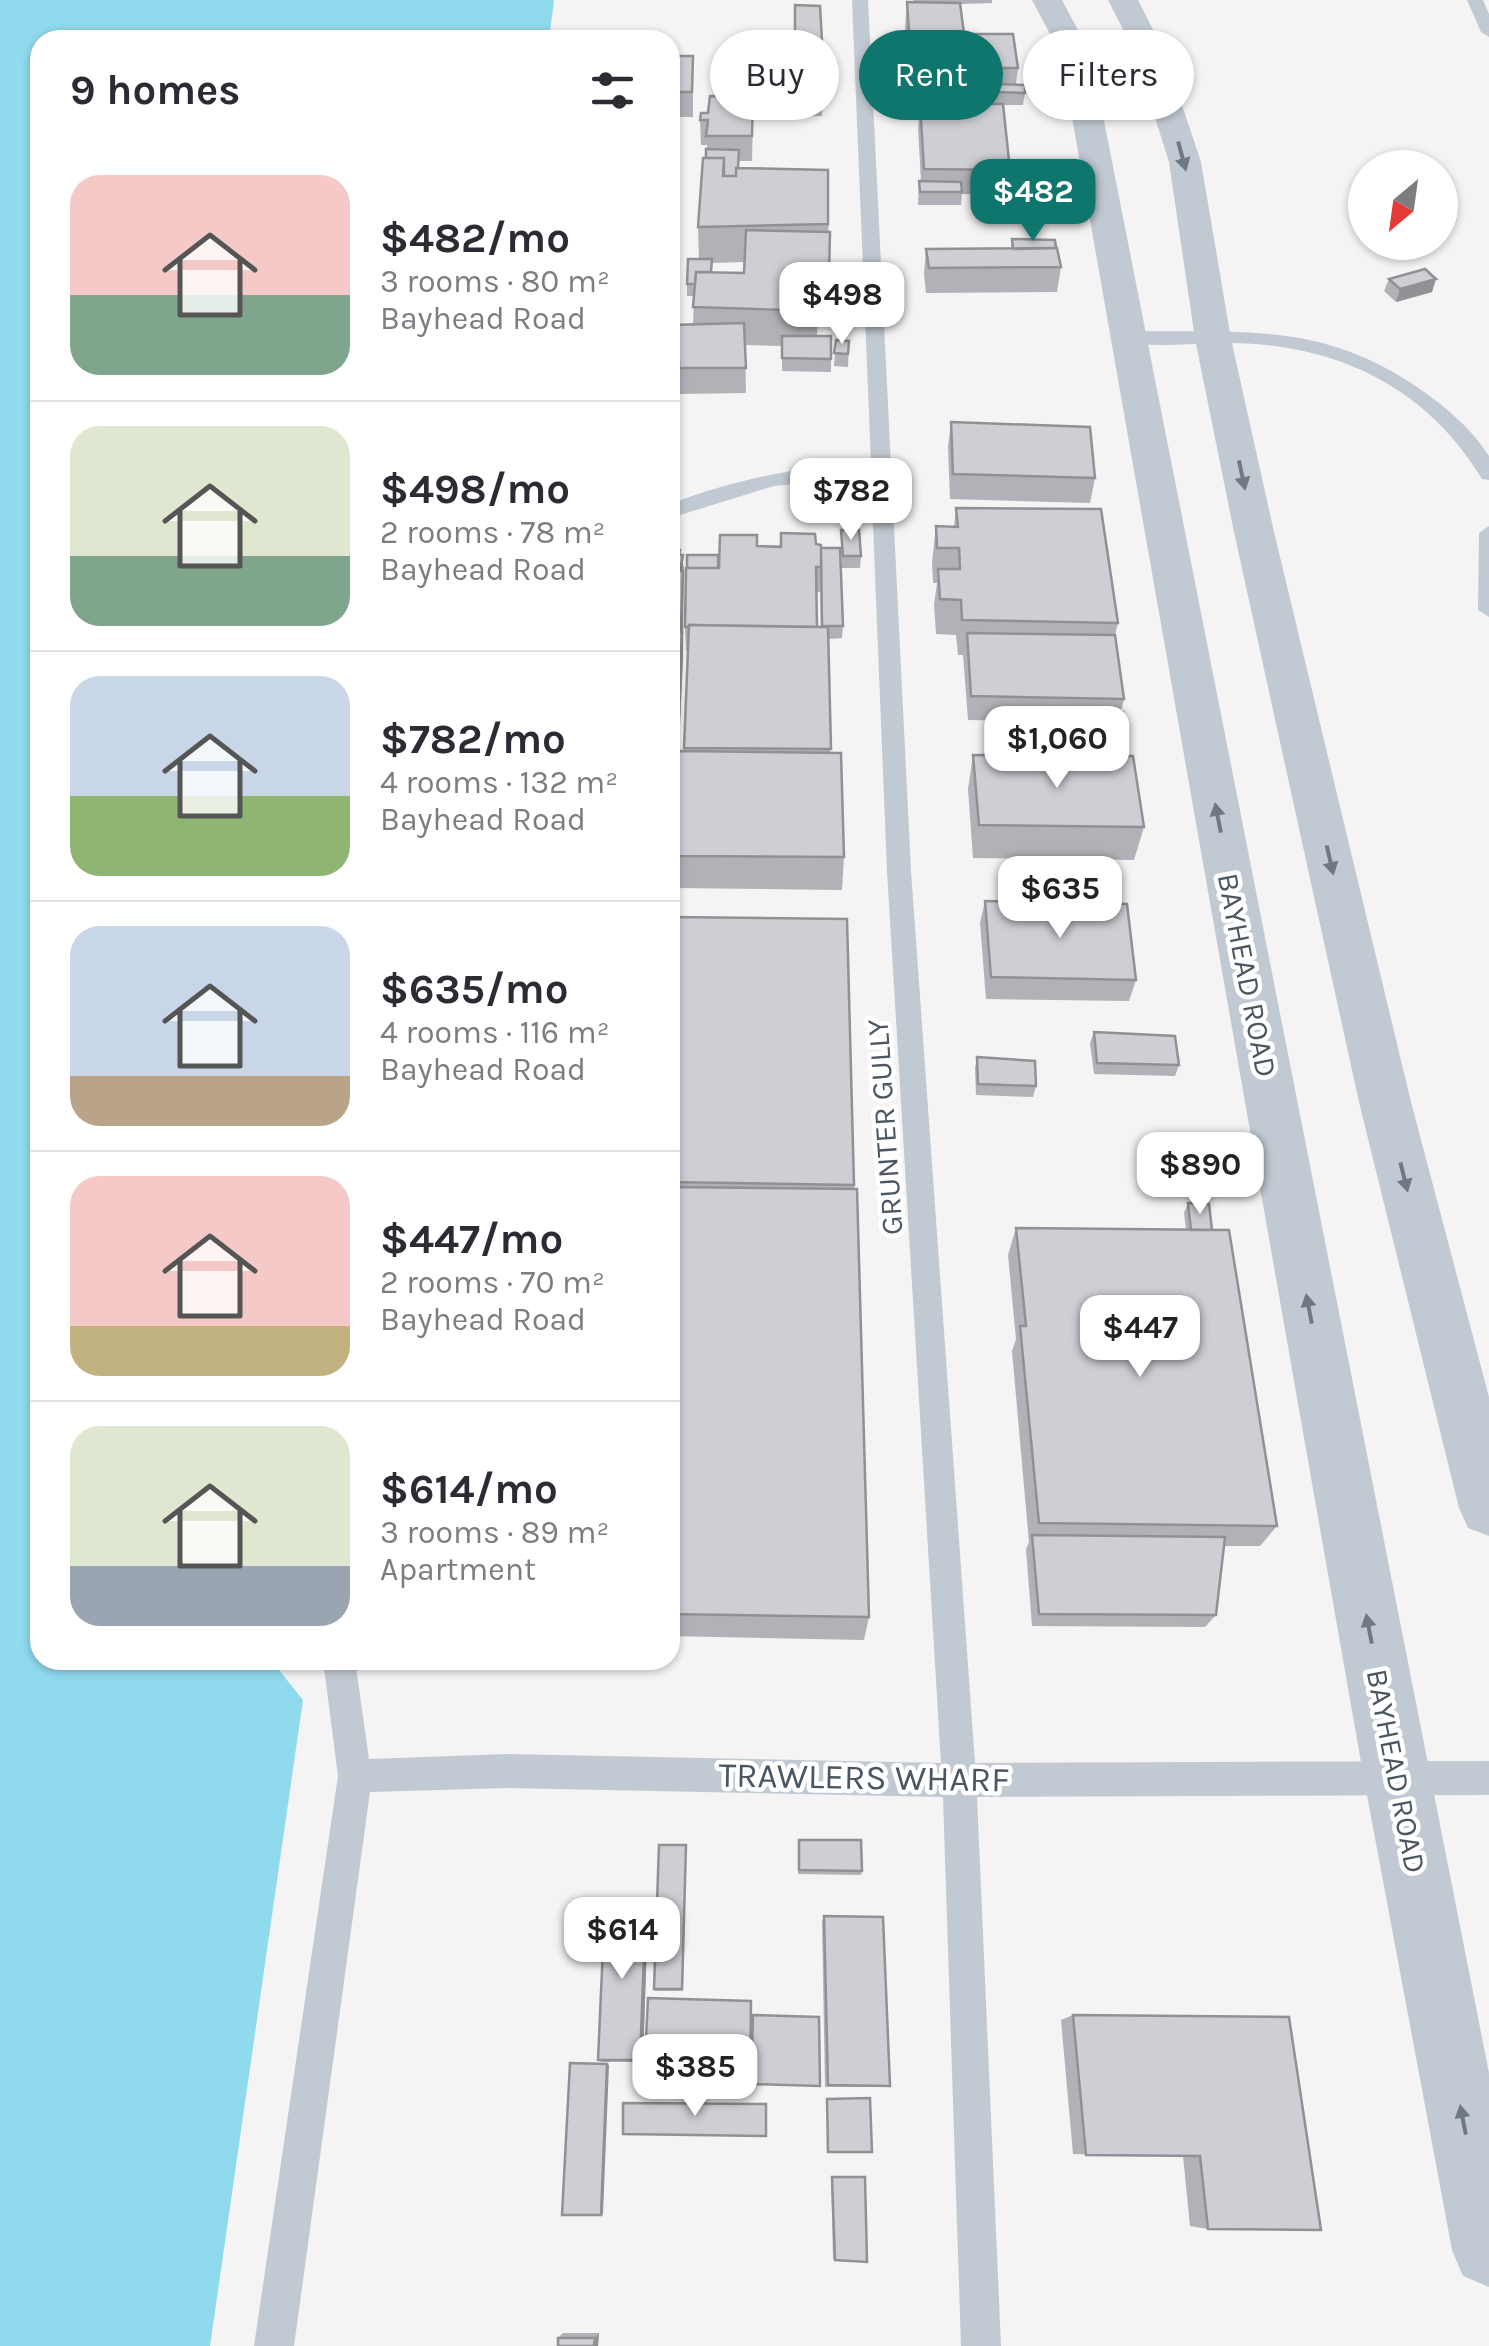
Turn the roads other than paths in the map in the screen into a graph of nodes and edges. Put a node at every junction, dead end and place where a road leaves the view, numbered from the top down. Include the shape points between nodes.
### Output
1 (860, 0) edge
2 (1047, 0) edge
3 (1123, 0) edge
4 (1475, 0) edge
5 (1489, 32) edge
6 (1129, 338) junction
7 (1212, 339) junction
8 (881, 469) junction
9 (1489, 474) edge
10 (680, 507) edge
11 (1489, 533) edge
12 (1489, 610) edge
13 (1489, 1508) edge
14 (341, 1670) edge
15 (355, 1776) junction
16 (1396, 1778) junction
17 (1489, 1778) edge
18 (959, 1780) junction
19 (1489, 2250) edge
20 (274, 2346) edge
21 (981, 2346) edge

1 - 8 lane, GRUNTER GULLY
2 - 6 street, BAYHEAD ROAD via 1076,54
3 -> 7 street via 1149,50 1184,162
4 - 5 lane
6 - 7 lane
16 -> 6 street, BAYHEAD ROAD
7 - 9 lane via 1334,349 1373,367 1471,442
7 -> 13 street via 1385,1102
8 - 10 lane via 771,477
8 - 18 lane, GRUNTER GULLY via 899,871
11 - 12 lane
14 - 15 lane
15 - 18 lane, TRAWLERS WHARF via 507,1770
15 - 20 lane
16 - 17 lane, TRAWLERS WHARF
16 - 18 lane, TRAWLERS WHARF
19 -> 16 street, BAYHEAD ROAD
18 - 21 lane, GRUNTER GULLY

